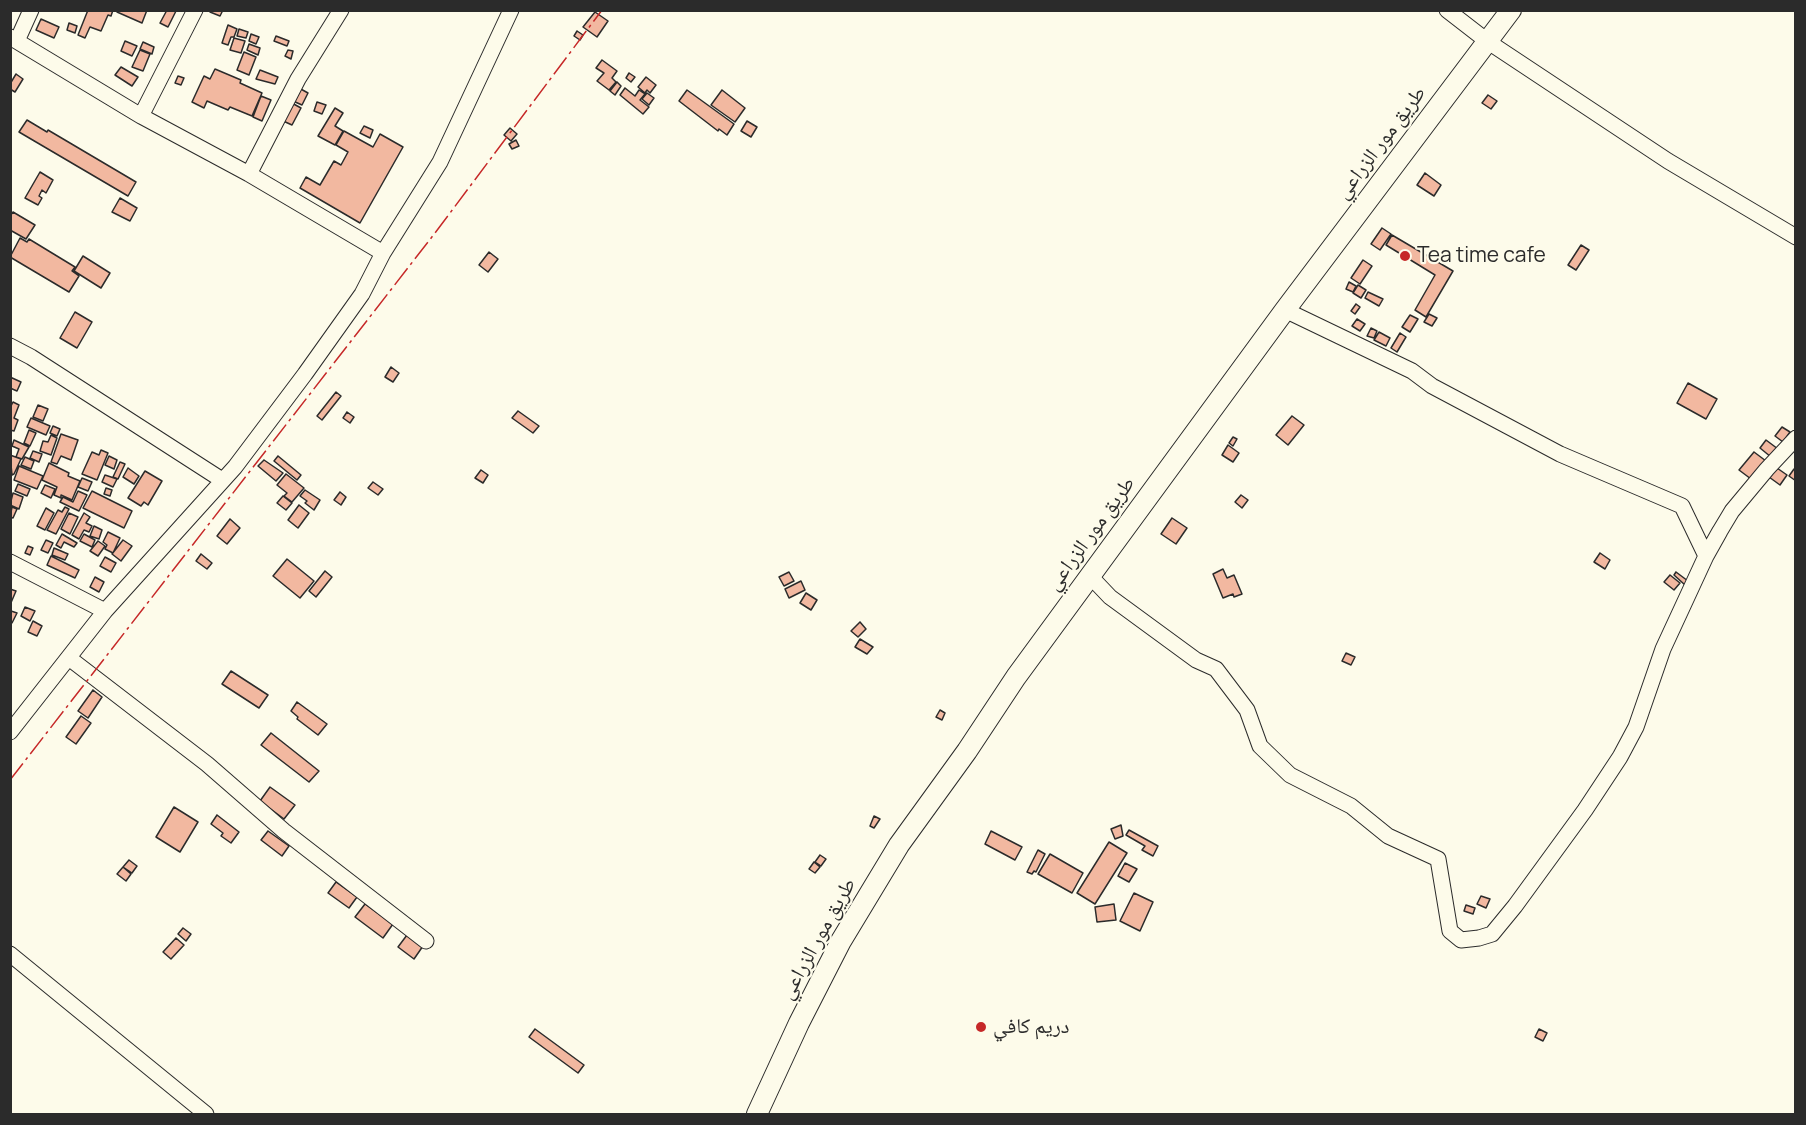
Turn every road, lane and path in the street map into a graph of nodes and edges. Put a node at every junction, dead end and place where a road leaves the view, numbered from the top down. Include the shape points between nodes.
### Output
1 (31, 10) edge
2 (195, 10) edge
3 (341, 10) edge
4 (511, 10) edge
5 (1447, 10) edge
6 (1511, 10) edge
7 (14, 39) edge
8 (1487, 40) junction
9 (141, 116) junction
10 (249, 174) junction
11 (1796, 237) edge
12 (383, 253) junction
13 (1285, 310) junction
14 (10, 346) edge
15 (1796, 438) edge
16 (222, 480) junction
17 (1706, 556) junction
18 (10, 562) edge
19 (1090, 576) junction
20 (105, 611) junction
21 (69, 658) junction
22 (11, 731) edge
23 (426, 941) dead end
24 (10, 954) edge
25 (206, 1114) edge
26 (757, 1114) edge

1 - 7 street
2 - 9 street
3 - 10 street via 298,79
4 - 12 street via 440,162
5 - 8 street
6 - 8 street, طريق مور الزراعي
7 - 9 street
8 - 11 street via 1668,160
8 - 13 street, طريق مور الزراعي
9 - 10 street
10 - 12 street
12 - 16 street via 362,294 305,375
13 - 17 street via 1412,371 1432,386 1560,454 1682,506
13 - 19 street, طريق مور الزراعي
14 - 16 street
15 - 17 street via 1732,511
16 - 20 street
17 - 19 street via 1620,758 1492,934 1461,940 1450,931 1438,860 1388,836 1351,806 1290,775 1260,746 1247,710 1216,669 1196,660 1110,597
18 - 20 street
19 - 26 street, طريق مور الزراعي via 899,845 841,941
20 - 21 street
21 - 22 street
21 - 23 street
24 - 25 street

